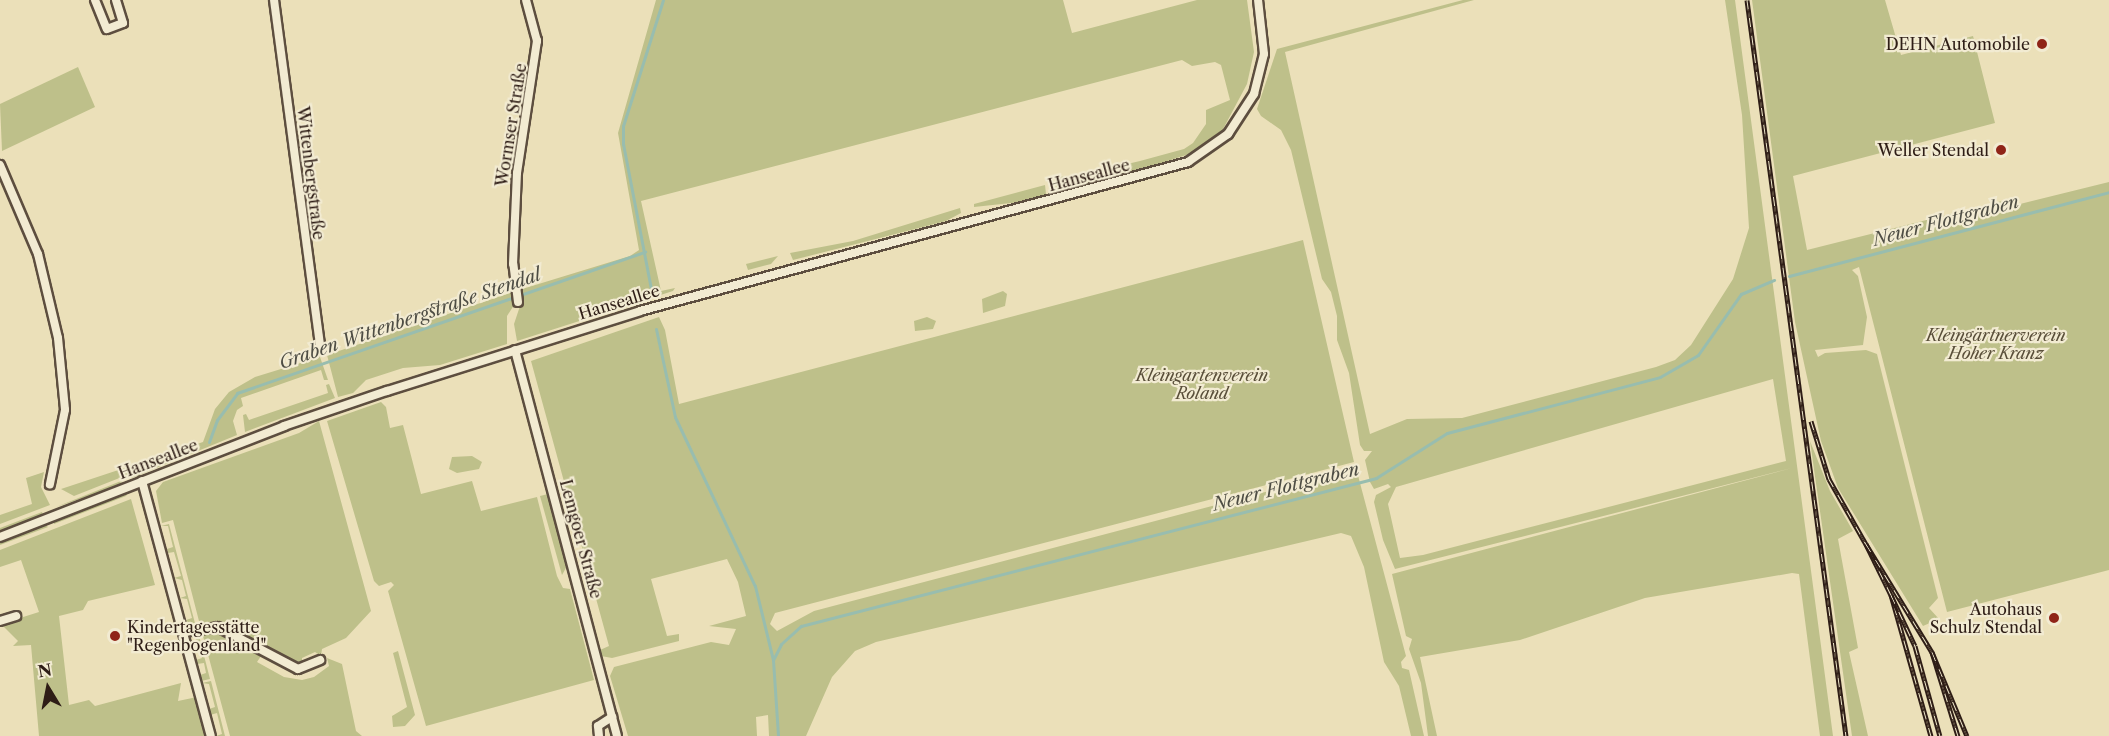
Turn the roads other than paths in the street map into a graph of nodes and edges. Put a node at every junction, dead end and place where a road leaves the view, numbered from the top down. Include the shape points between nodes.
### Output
1 (95, 0) edge
2 (116, 0) edge
3 (274, 0) edge
4 (526, 0) edge
5 (1258, 0) edge
6 (0, 165) edge
7 (518, 302) dead end
8 (321, 350) dead end
9 (514, 350) junction
10 (142, 481) junction
11 (50, 484) dead end
12 (0, 537) edge
13 (16, 616) dead end
14 (0, 621) edge
15 (184, 632) junction
16 (320, 660) dead end
17 (612, 717) junction
18 (212, 736) edge
19 (599, 736) edge
20 (617, 736) edge

1 - 2 street via 107,29 123,23
3 - 8 street, Wittenbergstraße
4 - 7 street, Wormser Straße via 537,41 516,173 513,246
5 - 9 street, Hanseallee via 1264,54 1258,84 1245,112 1210,149 1172,168 649,308
6 - 11 street via 38,254 58,338 65,410
9 - 10 street, Hanseallee via 320,412
9 - 17 street, Lemgoer Straße
10 - 12 street, Hanseallee
10 - 15 street
13 - 14 street
15 - 16 street via 218,627 298,669
15 - 18 street
17 - 19 street via 597,726
17 - 20 street, Lemgoer Straße

